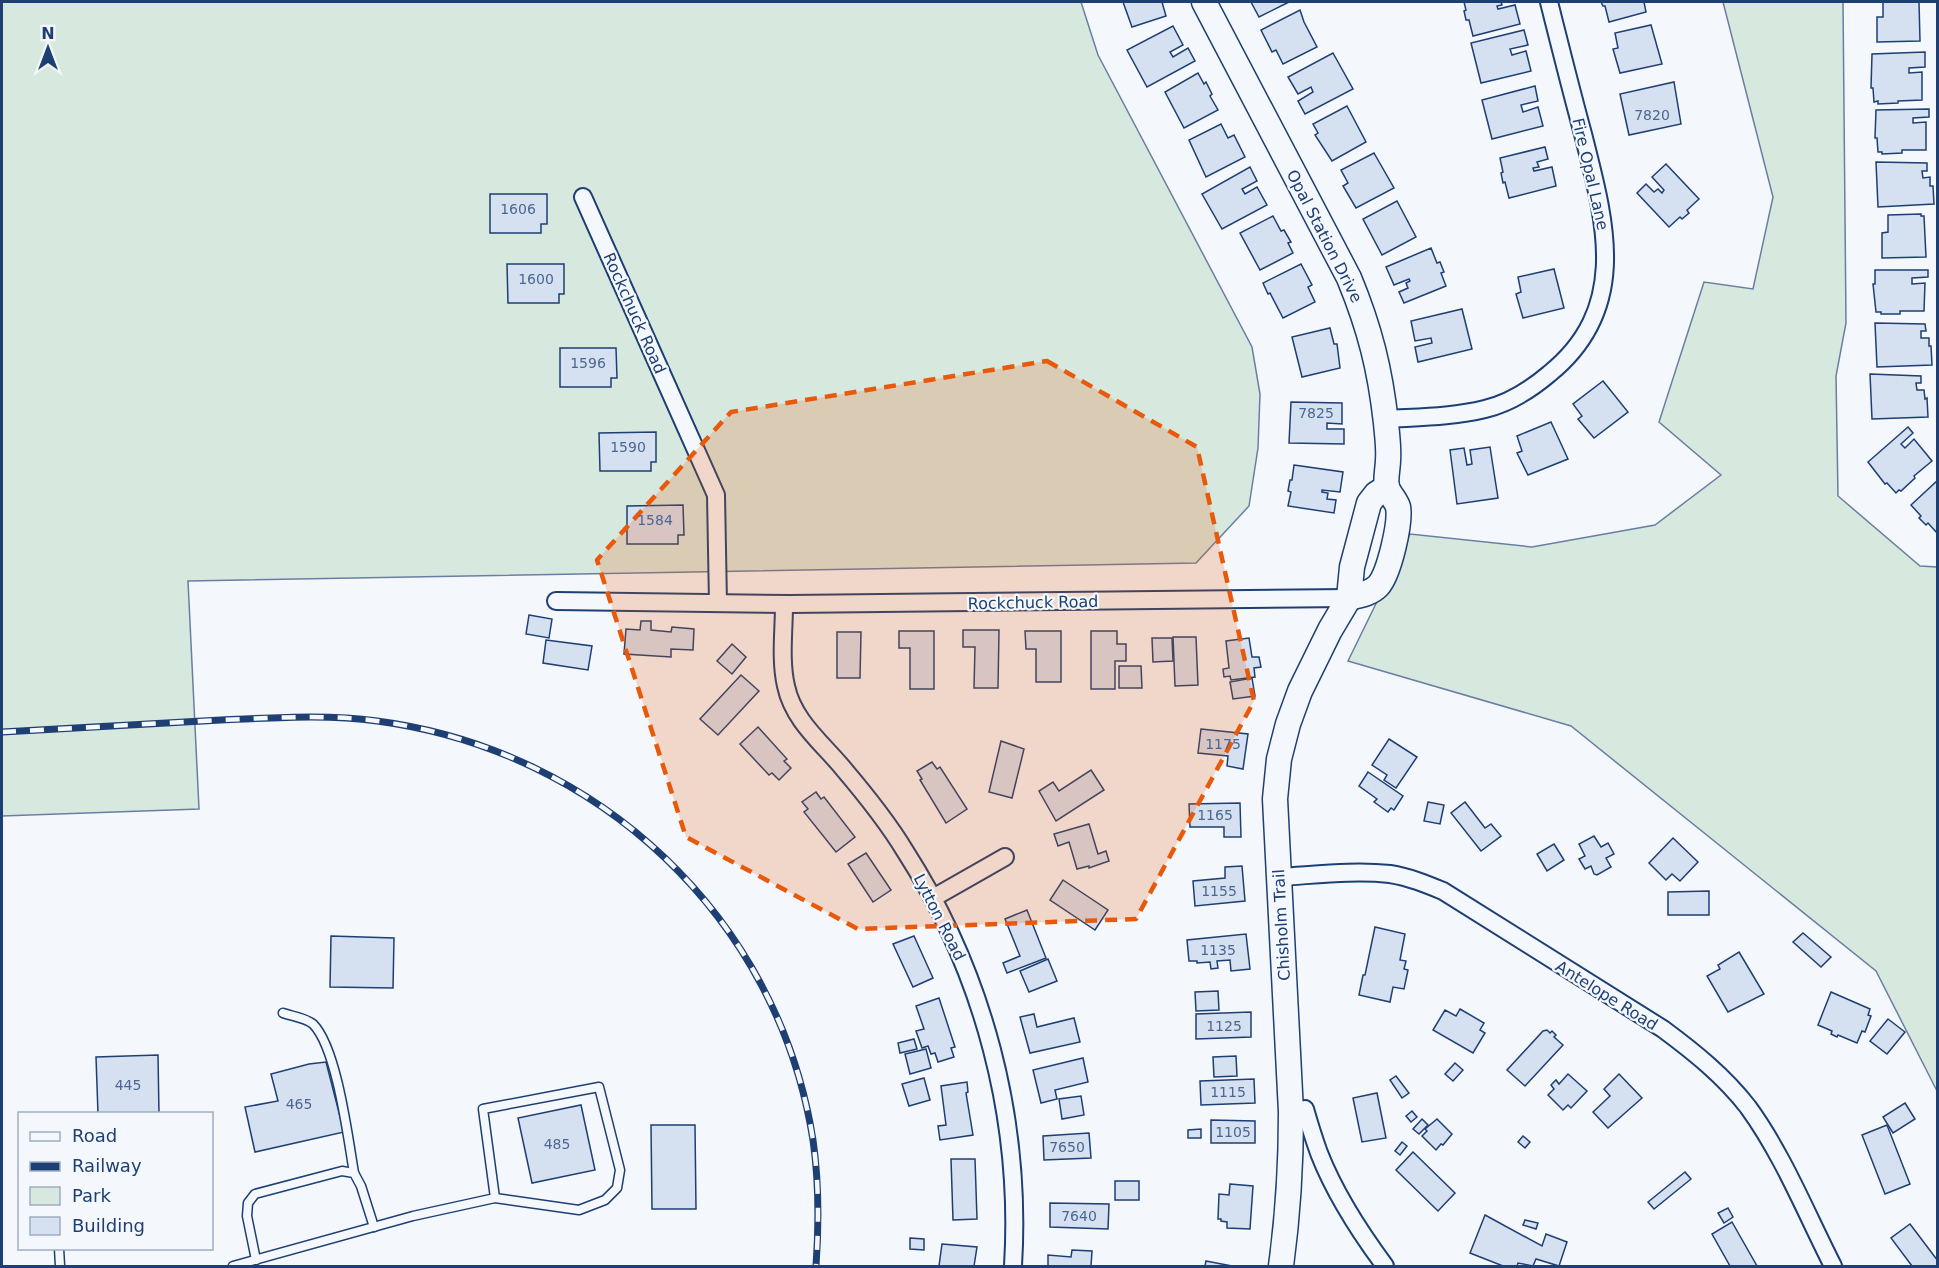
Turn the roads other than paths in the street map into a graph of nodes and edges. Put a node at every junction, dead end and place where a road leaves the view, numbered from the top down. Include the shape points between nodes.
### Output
1 (1204, 2) edge
2 (1549, 2) edge
3 (583, 197) dead end
4 (1386, 419) junction
5 (1387, 487) junction
6 (1349, 598) junction
7 (556, 601) dead end
8 (718, 603) junction
9 (783, 604) junction
10 (1005, 857) dead end
11 (1278, 877) junction
12 (933, 898) junction
13 (283, 1013) dead end
14 (1291, 1112) junction
15 (354, 1173) junction
16 (495, 1198) junction
17 (374, 1227) junction
18 (60, 1250) edge
19 (256, 1260) junction
20 (60, 1266) edge
21 (233, 1266) edge
22 (1013, 1266) edge
23 (1281, 1266) edge
24 (1385, 1266) edge
25 (1833, 1266) edge

1 - 4 street, Opal Station Drive via 1349,278 1373,344
2 - 4 street, Fire Opal Lane via 1604,228 1606,267 1593,316 1579,344 1557,368 1513,399 1486,409
3 - 8 street, Rockchuck Road via 716,495
4 - 5 street, Opal Station Drive
5 - 6 street via 1369,503 1352,567
5 - 6 street, Opal Station Drive via 1398,508 1398,523 1385,575 1369,593
6 - 9 street, Rockchuck Road
6 - 11 street, Chisholm Trail via 1300,691 1279,759 1275,799
7 - 8 street, Rockchuck Road
8 - 9 street, Rockchuck Road
9 - 12 street, Lytton Road via 784,665 792,705 804,725 869,800
10 - 12 street
11 - 14 street, Chisholm Trail
11 - 25 street, Antelope Road via 1392,874 1426,884 1663,1029 1695,1052 1747,1106 1771,1142
12 - 22 street, Lytton Road via 957,946 996,1063 1014,1178
13 - 15 lane via 312,1023 327,1046
14 - 23 street, Chisholm Trail via 1290,1175
14 - 24 street via 1305,1109 1340,1198
15 - 17 lane
15 - 19 lane via 342,1171 255,1194 248,1203 247,1216
16 - 16 lane via 483,1109 599,1087 620,1170 617,1188 605,1200 579,1210
16 - 17 lane
17 - 19 lane
18 - 20 lane
19 - 21 lane

